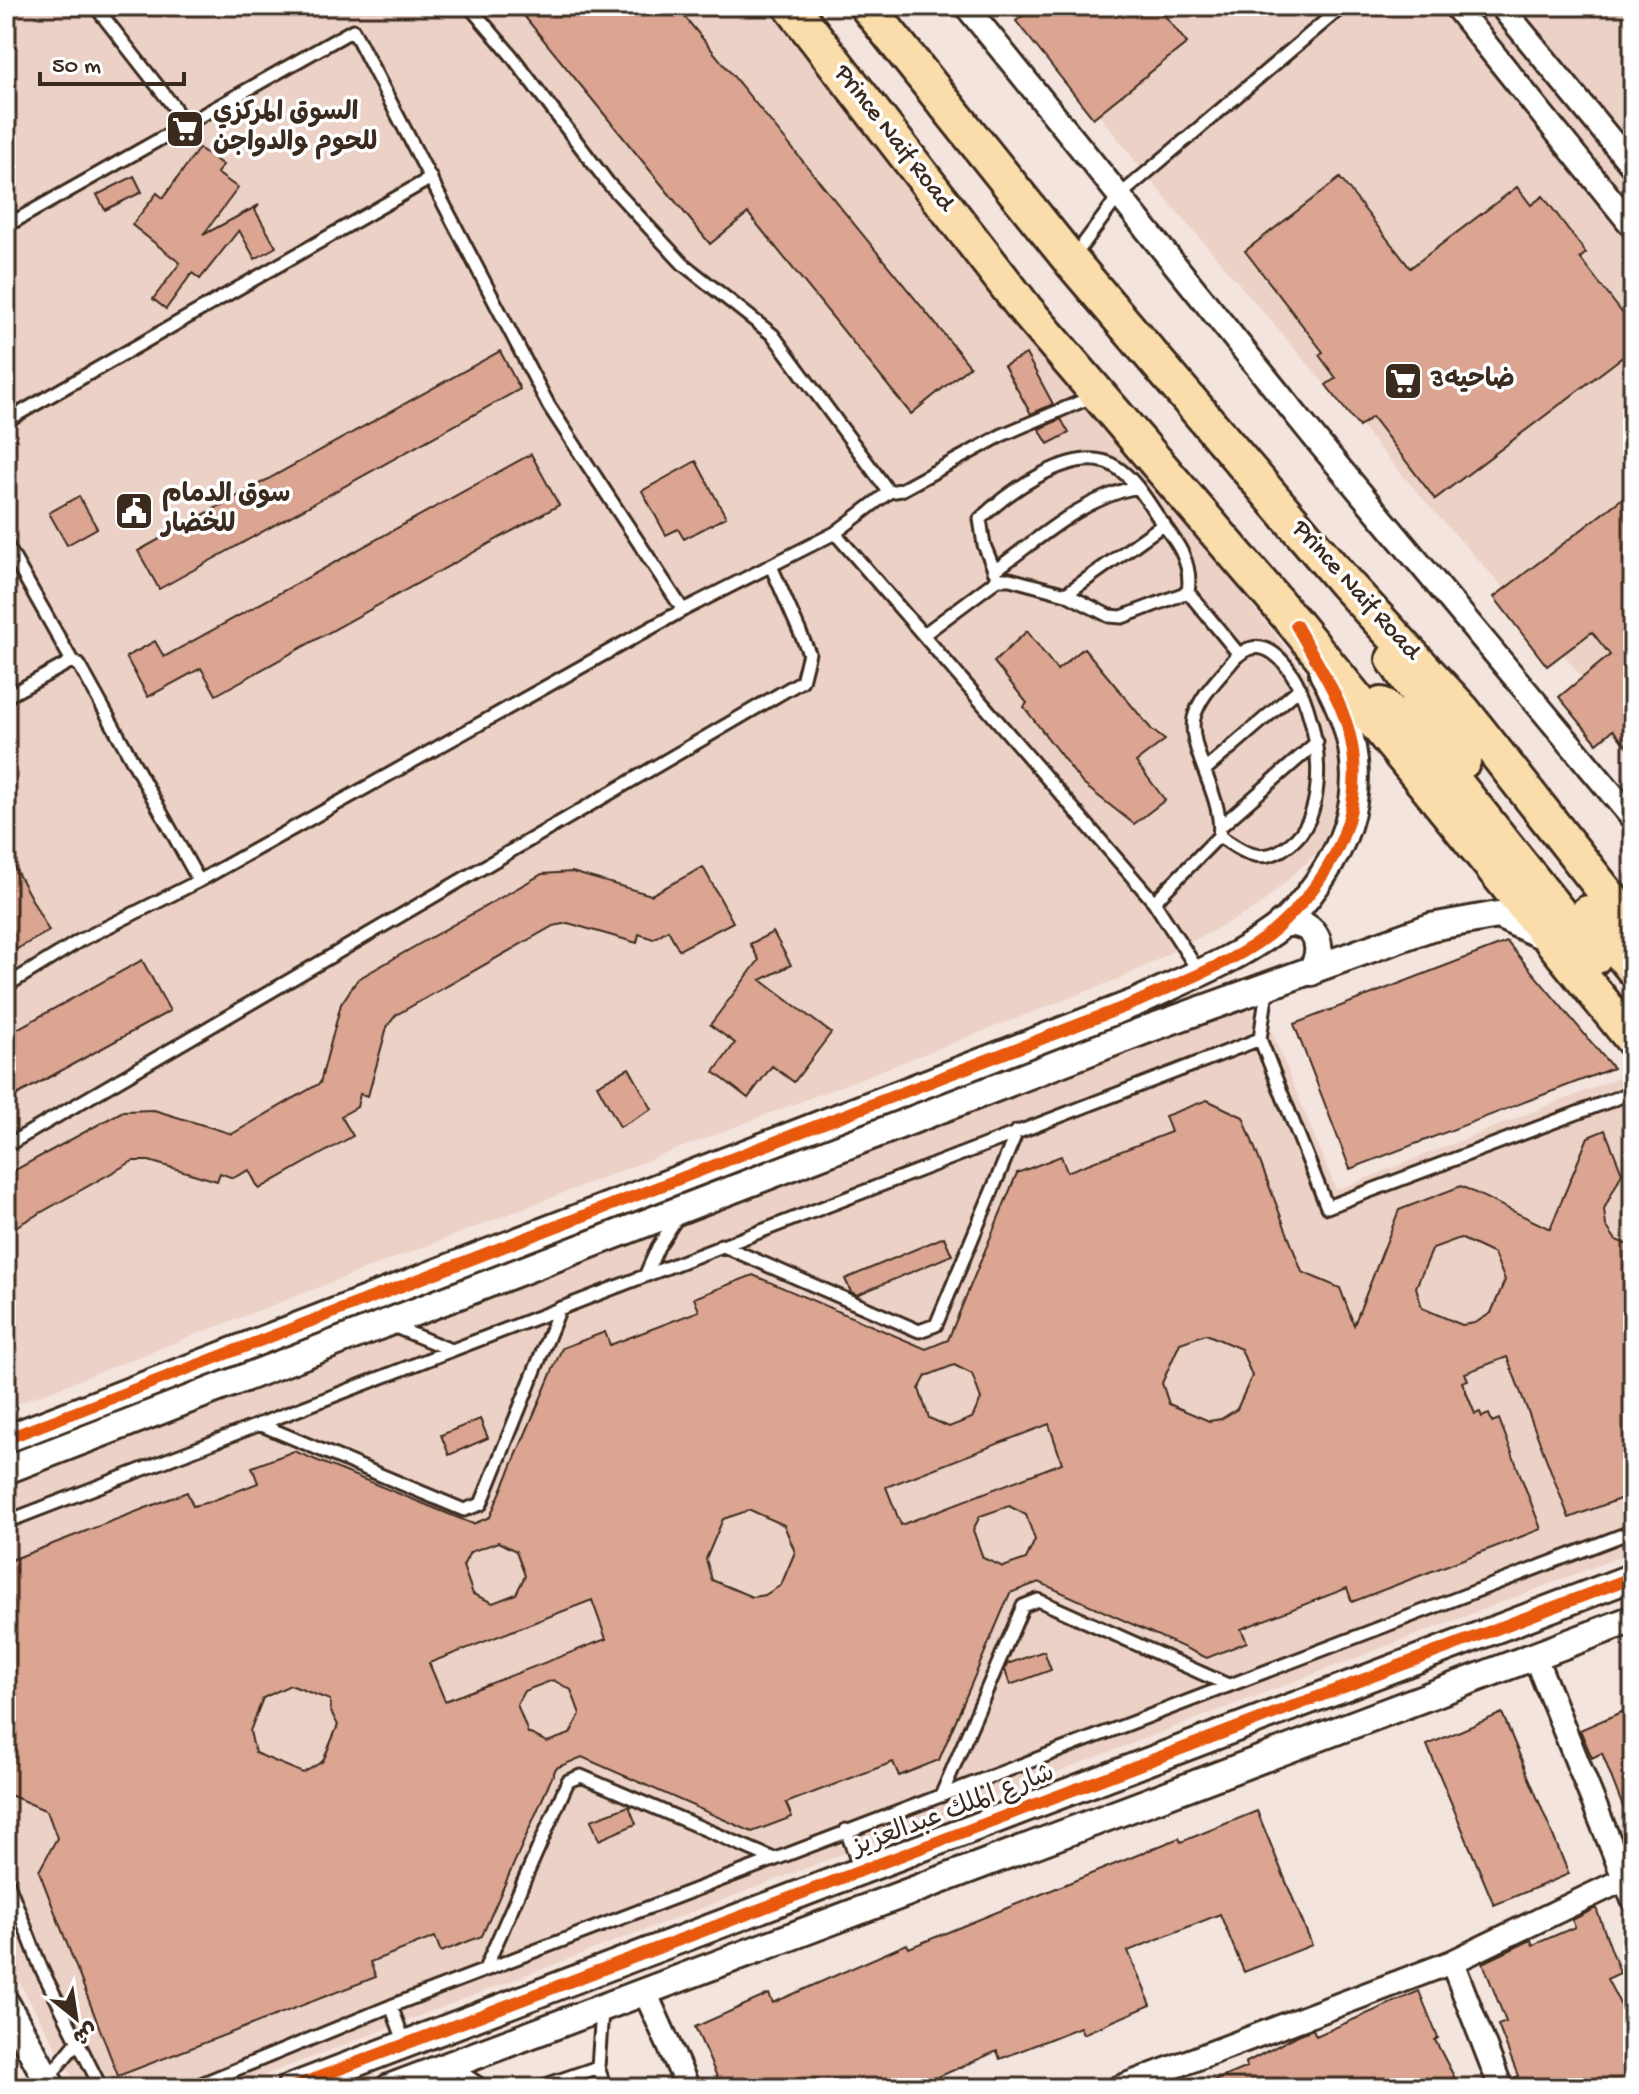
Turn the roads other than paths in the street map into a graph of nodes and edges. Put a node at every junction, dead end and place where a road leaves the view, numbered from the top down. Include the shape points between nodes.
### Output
1 (95, 6) edge
2 (469, 6) edge
3 (791, 6) edge
4 (867, 6) edge
5 (966, 6) edge
6 (1343, 6) edge
7 (1455, 6) edge
8 (1501, 6) edge
9 (182, 124) junction
10 (1633, 167) edge
11 (431, 178) junction
12 (1118, 197) junction
13 (6, 226) edge
14 (1633, 227) edge
15 (1071, 261) junction
16 (1098, 394) junction
17 (6, 421) edge
18 (1137, 487) junction
19 (889, 492) junction
20 (1164, 524) junction
21 (835, 533) junction
22 (6, 544) edge
23 (771, 566) junction
24 (996, 575) junction
25 (1345, 583) junction
26 (1188, 592) junction
27 (1066, 594) junction
28 (683, 610) junction
29 (1296, 625) junction
30 (923, 635) junction
31 (1238, 653) junction
32 (72, 661) junction
33 (1300, 688) junction
34 (6, 697) edge
35 (1317, 742) junction
36 (1437, 744) junction
37 (1206, 769) junction
38 (1633, 819) edge
39 (1220, 831) junction
40 (199, 881) junction
41 (1154, 902) junction
42 (1281, 924) junction
43 (1633, 927) edge
44 (1549, 938) junction
45 (1633, 968) edge
46 (1199, 972) junction
47 (1311, 972) junction
48 (6, 986) edge
49 (1274, 986) junction
50 (1633, 1004) edge
51 (1260, 1039) junction
52 (1633, 1040) edge
53 (1633, 1092) edge
54 (1017, 1131) junction
55 (6, 1146) edge
56 (686, 1207) junction
57 (721, 1245) junction
58 (658, 1247) junction
59 (669, 1266) junction
60 (646, 1274) junction
61 (560, 1308) junction
62 (375, 1327) junction
63 (451, 1350) junction
64 (259, 1424) junction
65 (6, 1439) edge
66 (6, 1470) edge
67 (9, 1518) edge
68 (1633, 1531) edge
69 (1633, 1577) edge
70 (1633, 1619) edge
71 (1535, 1657) junction
72 (1228, 1685) junction
73 (941, 1796) junction
74 (846, 1830) junction
75 (774, 1859) junction
76 (861, 1871) junction
77 (1628, 1877) edge
78 (6, 1878) edge
79 (1633, 1900) edge
80 (1452, 1962) junction
81 (485, 1969) junction
82 (645, 1992) junction
83 (6, 2004) edge
84 (391, 2006) junction
85 (602, 2011) junction
86 (78, 2041) junction
87 (406, 2046) junction
88 (450, 2064) junction
89 (598, 2067) junction
90 (50, 2083) edge
91 (686, 2087) edge
92 (101, 2088) edge
93 (191, 2088) edge
94 (290, 2088) edge
95 (389, 2088) edge
96 (485, 2088) edge
97 (537, 2088) edge
98 (605, 2088) edge
99 (1118, 2088) edge
100 (1501, 2088) edge

1 - 9 lane
2 - 19 lane via 608,183 683,264 773,335
3 - 16 main road, Prince Naif Road via 1025,309
4 - 15 main road, Prince Naif Road
5 - 12 street
6 - 12 lane
7 - 14 street
8 - 10 street
9 - 11 lane via 353,30
9 - 13 lane
11 - 17 lane
11 - 28 lane via 549,406
12 - 15 lane
12 - 38 street
15 - 25 main road, Prince Naif Road
16 - 19 lane
16 - 29 main road, Prince Naif Road
18 - 20 lane
18 - 24 lane via 1110,492 1082,508
18 - 24 lane via 1100,460 1059,464 980,519
19 - 21 lane
20 - 26 lane via 1185,557 1191,575
20 - 27 lane
21 - 23 lane
21 - 30 lane
22 - 32 lane
23 - 28 lane
23 - 55 lane via 809,653 802,681
24 - 27 lane
24 - 30 lane
25 - 36 main road
25 - 43 main road, Prince Naif Road via 1463,711
26 - 27 lane via 1122,617 1109,616
26 - 31 lane
28 - 40 lane
29 - 36 main road
29 - 42 street via 1332,689 1356,770 1346,835 1313,891
29 - 44 main road
30 - 41 lane
31 - 33 lane via 1251,646 1266,648
31 - 37 lane via 1194,716 1195,742
32 - 34 lane
32 - 40 lane via 80,666
33 - 35 lane
33 - 37 lane
35 - 39 lane
35 - 39 lane via 1317,799 1295,841 1279,853 1250,854
36 - 45 main road
36 - 50 main road
37 - 39 lane
39 - 41 lane
40 - 48 lane via 79,941
41 - 46 lane
42 - 46 street
42 - 47 street via 1308,926 1317,937 1320,951
44 - 47 street via 1498,915 1431,927
44 - 52 main road
46 - 65 street via 1137,1002
47 - 49 street
49 - 51 lane via 1266,997
49 - 56 street via 1148,1029
51 - 53 lane via 1327,1207
51 - 54 lane
54 - 57 lane
54 - 57 lane via 936,1325 919,1331
56 - 58 lane
56 - 62 street
57 - 59 lane
58 - 59 lane
58 - 60 lane
59 - 60 lane
60 - 61 lane
61 - 63 lane
61 - 64 lane via 481,1504 464,1510
62 - 63 lane via 401,1326
62 - 66 street
63 - 64 lane
64 - 67 lane
68 - 72 lane
69 - 76 street, شارع الملك عبدالعزيز
70 - 71 street
71 - 77 street
71 - 82 street
72 - 73 lane
72 - 73 lane via 1038,1600 1023,1606
73 - 74 lane
74 - 75 lane
74 - 76 lane
75 - 81 lane
75 - 81 lane via 581,1776 568,1781
76 - 87 street, شارع الملك عبدالعزيز
77 - 79 street
77 - 80 street
78 - 86 lane via 41,1968
80 - 99 street
80 - 100 street
81 - 84 lane
82 - 85 street
82 - 91 street
83 - 90 street
84 - 87 lane
84 - 93 lane
85 - 88 street
85 - 89 lane
86 - 90 lane
86 - 92 lane
87 - 94 street, شارع الملك عبدالعزيز
88 - 95 street
88 - 96 lane
89 - 97 lane
89 - 98 lane

